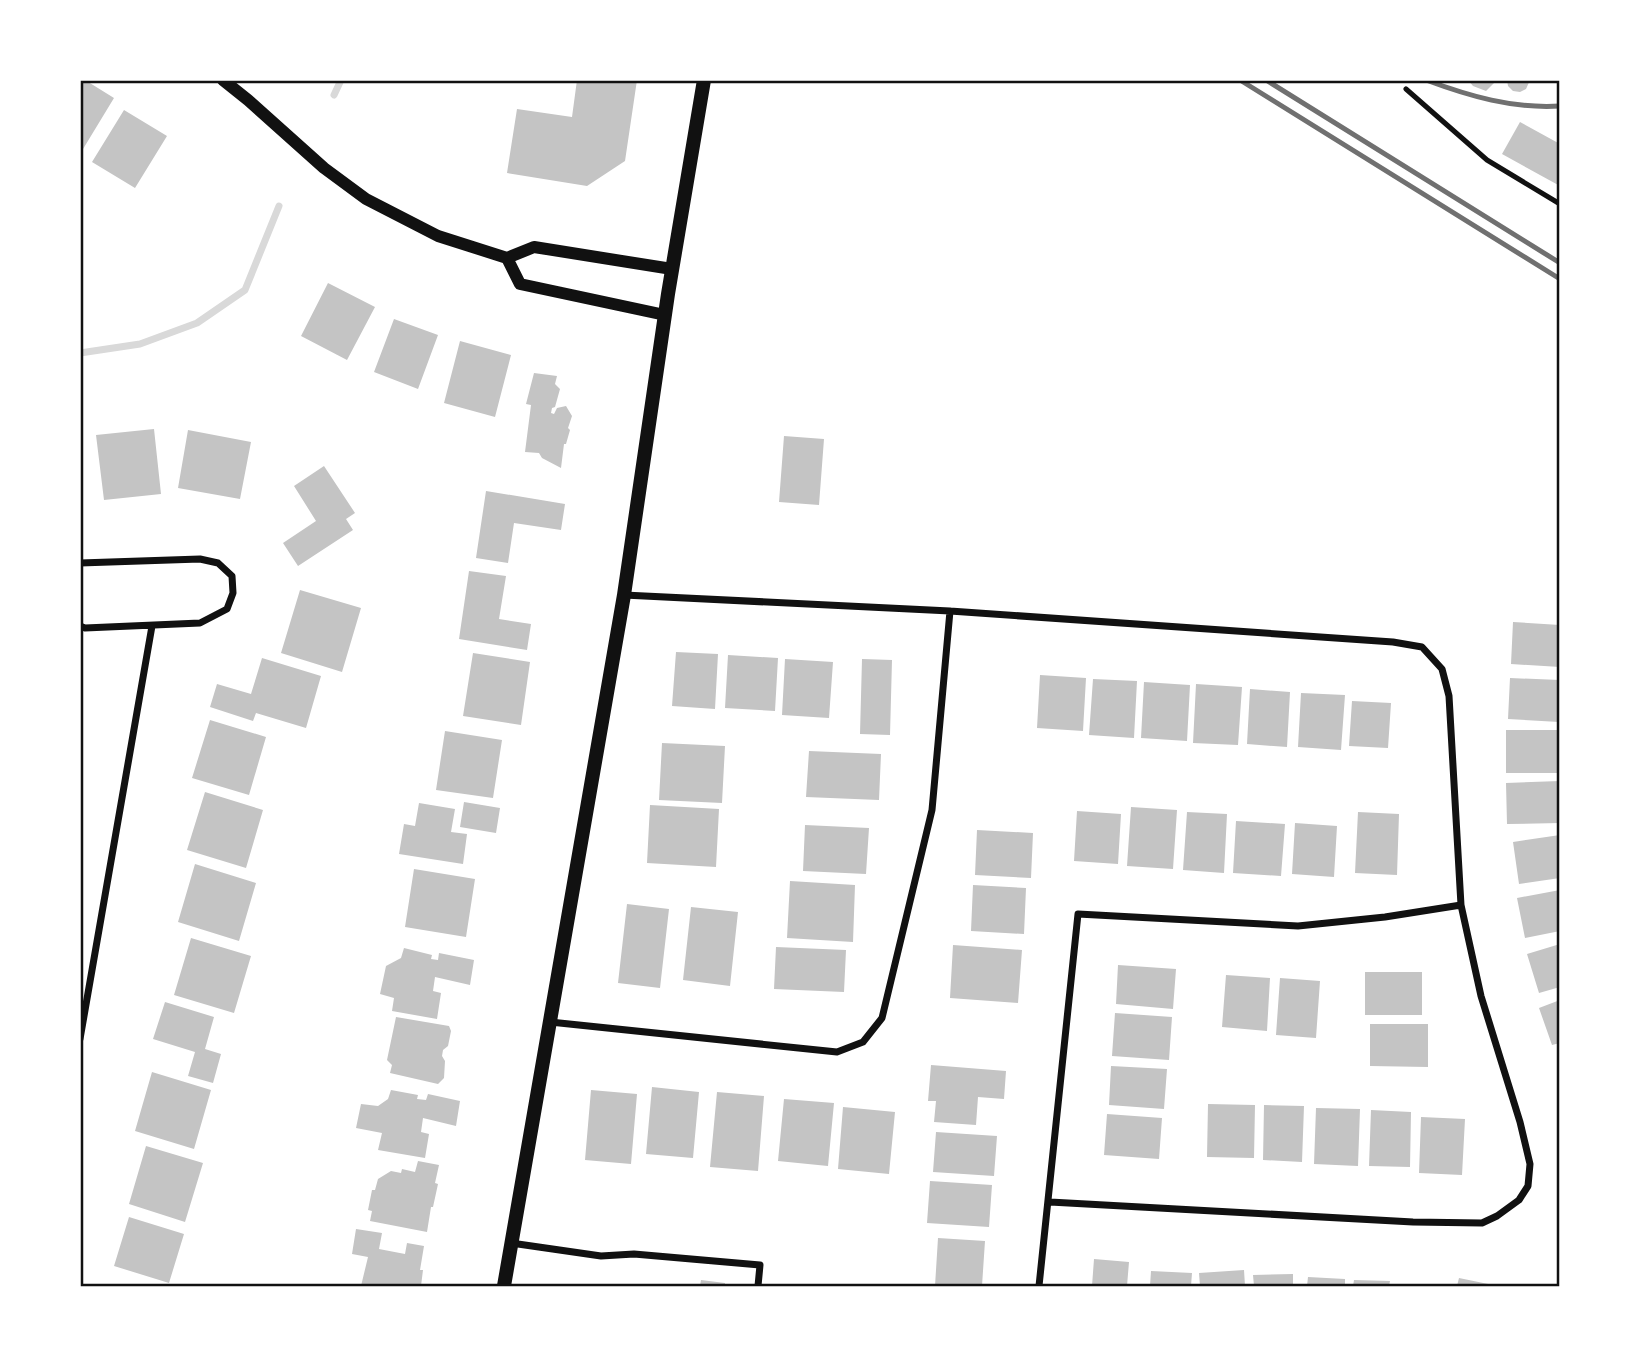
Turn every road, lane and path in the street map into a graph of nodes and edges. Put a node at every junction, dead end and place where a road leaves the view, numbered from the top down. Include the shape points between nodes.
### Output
1 (223, 80) edge
2 (704, 80) edge
3 (1406, 89) dead end
4 (1559, 204) edge
5 (507, 258) junction
6 (672, 270) junction
7 (665, 315) junction
8 (80, 563) edge
9 (624, 595) junction
10 (950, 611) junction
11 (80, 626) edge
12 (152, 626) junction
13 (1461, 905) junction
14 (550, 1022) junction
15 (80, 1039) edge
16 (1049, 1202) junction
17 (511, 1243) junction
18 (504, 1286) edge
19 (758, 1286) edge
20 (1039, 1286) edge

1 - 5 street via 366,199 438,236
2 - 6 main road
3 - 4 lane via 1486,160
5 - 6 street via 534,247
5 - 7 street via 520,284
6 - 7 main road
7 - 9 main road
8 - 12 street via 200,559 218,563 232,576 233,593 227,609 200,623
9 - 10 street
9 - 14 main road
10 - 13 street via 1422,647 1442,669 1449,696
10 - 14 street via 932,810 882,1018 863,1042 837,1052
11 - 12 street
12 - 15 street
13 - 16 street via 1298,926 1078,914
13 - 16 street via 1480,996 1530,1164 1528,1185 1519,1200 1497,1216 1482,1223 1413,1222
14 - 17 main road
16 - 20 street
17 - 18 main road
17 - 19 street via 601,1256 634,1254 760,1265

